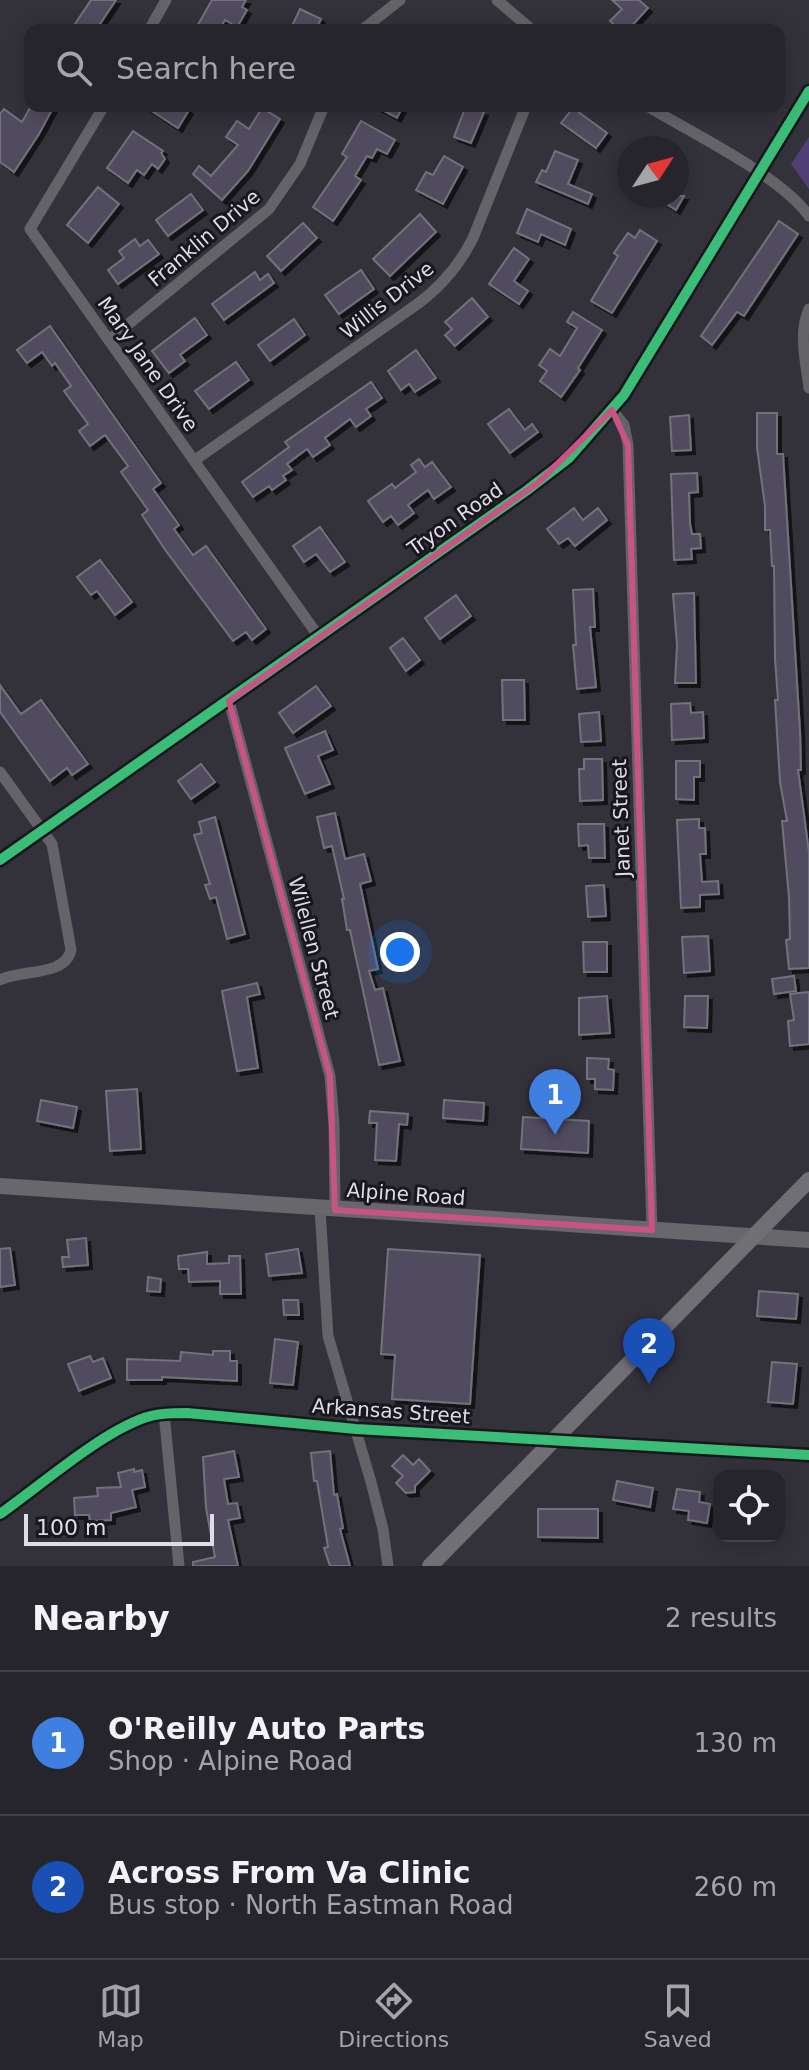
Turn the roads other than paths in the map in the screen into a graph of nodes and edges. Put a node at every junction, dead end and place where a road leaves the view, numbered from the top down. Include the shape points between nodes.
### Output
1 (166, 0) edge
2 (400, 0) edge
3 (497, 0) edge
4 (152, 24) edge
5 (370, 24) edge
6 (525, 24) edge
7 (809, 91) edge
8 (100, 112) edge
9 (322, 112) edge
10 (524, 112) edge
11 (657, 112) edge
12 (759, 173) junction
13 (809, 216) edge
14 (809, 309) edge
15 (109, 340) junction
16 (809, 388) edge
17 (612, 410) junction
18 (195, 460) junction
19 (319, 637) junction
20 (229, 701) junction
21 (0, 772) edge
22 (44, 830) junction
23 (0, 860) edge
24 (0, 980) edge
25 (809, 1180) edge
26 (0, 1186) edge
27 (328, 1209) junction
28 (652, 1230) junction
29 (755, 1237) junction
30 (809, 1240) edge
31 (164, 1413) junction
32 (356, 1429) junction
33 (555, 1441) junction
34 (809, 1455) edge
35 (0, 1514) edge
36 (179, 1566) edge
37 (388, 1566) edge
38 (430, 1566) edge

1 - 4 street
2 - 5 street
3 - 6 street
7 - 12 street, Tryon Road
8 - 15 street, Mary Jane Drive via 30,229
9 - 15 street, Franklin Drive via 300,164 269,209
10 - 18 street, Willis Drive via 473,238 441,284
11 - 12 street
12 - 13 street
12 - 17 street, Tryon Road
14 - 16 street via 804,336
15 - 18 street, Mary Jane Drive
17 - 19 street, Tryon Road via 546,476
17 - 28 street, Janet Street via 624,425 628,445
18 - 19 street, Mary Jane Drive
19 - 20 street, Tryon Road
20 - 22 street, Tryon Road
20 - 27 street, Wilellen Street via 331,1084
21 - 22 street
22 - 23 street, Tryon Road
22 - 24 street via 55,856 70,957 56,967
25 - 29 main road
26 - 27 main road, Alpine Road
27 - 28 main road, Alpine Road
27 - 32 street, Wilellen Street via 328,1336
28 - 29 main road, Alpine Road
29 - 30 main road, Alpine Road
29 - 33 main road
31 - 32 street, Arkansas Street
31 - 35 street, Arkansas Street via 108,1436
31 - 36 street
32 - 33 street, Arkansas Street
32 - 37 street, Wilellen Street
33 - 34 street, Arkansas Street
33 - 38 main road

